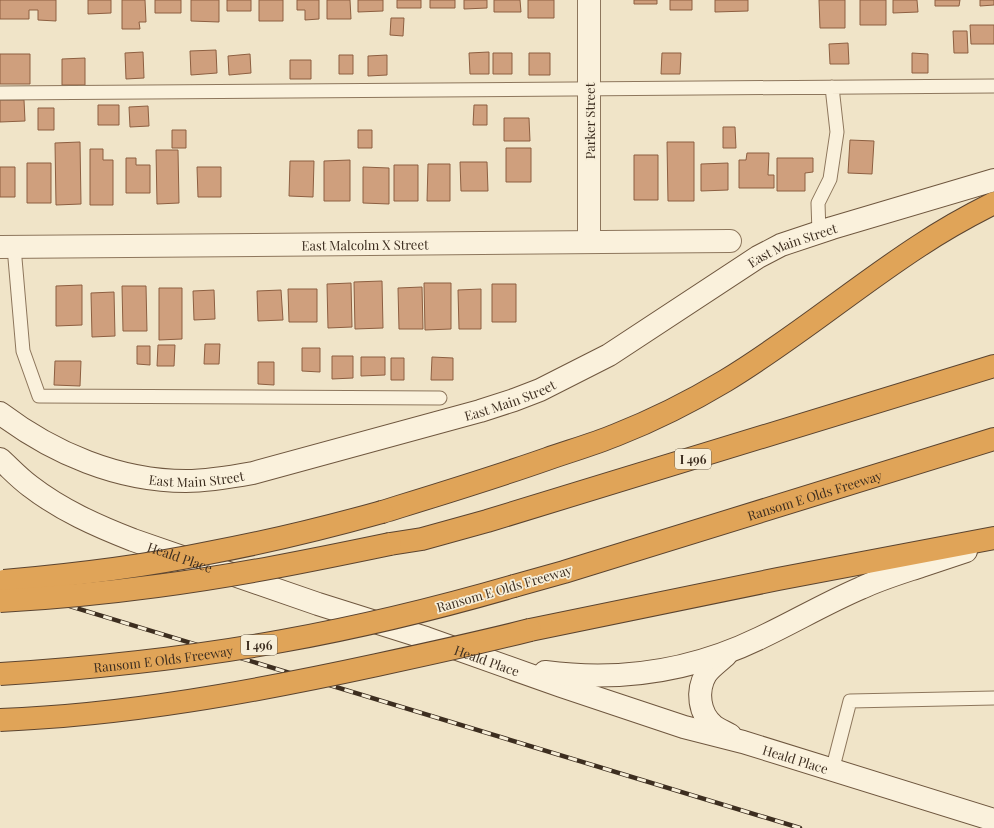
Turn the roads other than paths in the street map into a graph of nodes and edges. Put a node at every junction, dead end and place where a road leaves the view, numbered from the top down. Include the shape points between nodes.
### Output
1 (589, 0) edge
2 (994, 86) edge
3 (832, 87) junction
4 (589, 89) junction
5 (0, 93) edge
6 (994, 180) edge
7 (994, 202) edge
8 (819, 233) junction
9 (730, 241) dead end
10 (589, 242) junction
11 (7, 247) edge
12 (994, 366) edge
13 (440, 398) dead end
14 (0, 413) edge
15 (994, 439) edge
16 (0, 459) edge
17 (994, 538) edge
18 (994, 542) edge
19 (0, 581) edge
20 (0, 601) edge
21 (731, 650) junction
22 (493, 661) junction
23 (0, 674) edge
24 (994, 698) edge
25 (0, 720) edge
26 (743, 742) junction
27 (832, 770) junction
28 (994, 820) edge

1 - 4 street, Parker Street
2 - 3 lane
3 - 4 lane
3 - 8 lane via 837,132 830,179 818,203
4 - 5 lane
4 - 10 street, Parker Street
6 - 8 street, East Main Street
7 - 19 highway, bridge via 898,260 769,353 725,381 640,425 588,445 382,512 291,535 190,557 108,570
8 - 14 street, East Main Street via 781,245 758,257 609,356 540,390 480,411 252,473 228,478 186,481 118,472 50,446
9 - 10 street, East Malcolm X Street
10 - 11 street, East Malcolm X Street
11 - 13 lane via 23,350 39,396
12 - 20 highway, I 496, bridge via 422,539 243,573 164,585 54,598
15 - 23 highway, Ransom E Olds Freeway / I 496, bridge via 564,572 425,610 236,649 142,662
16 - 22 street, Heald Place via 20,478 49,499 106,530
17 - 25 highway, bridge via 778,579 530,630 336,674 203,699 95,713
18 - 21 street via 867,585
21 - 22 street via 671,669 612,676 552,673
21 - 26 street via 706,675 701,686 700,700 704,713 714,726
22 - 26 street, Heald Place via 678,725
24 - 27 lane via 850,701
26 - 27 street, Heald Place
27 - 28 street, Heald Place

